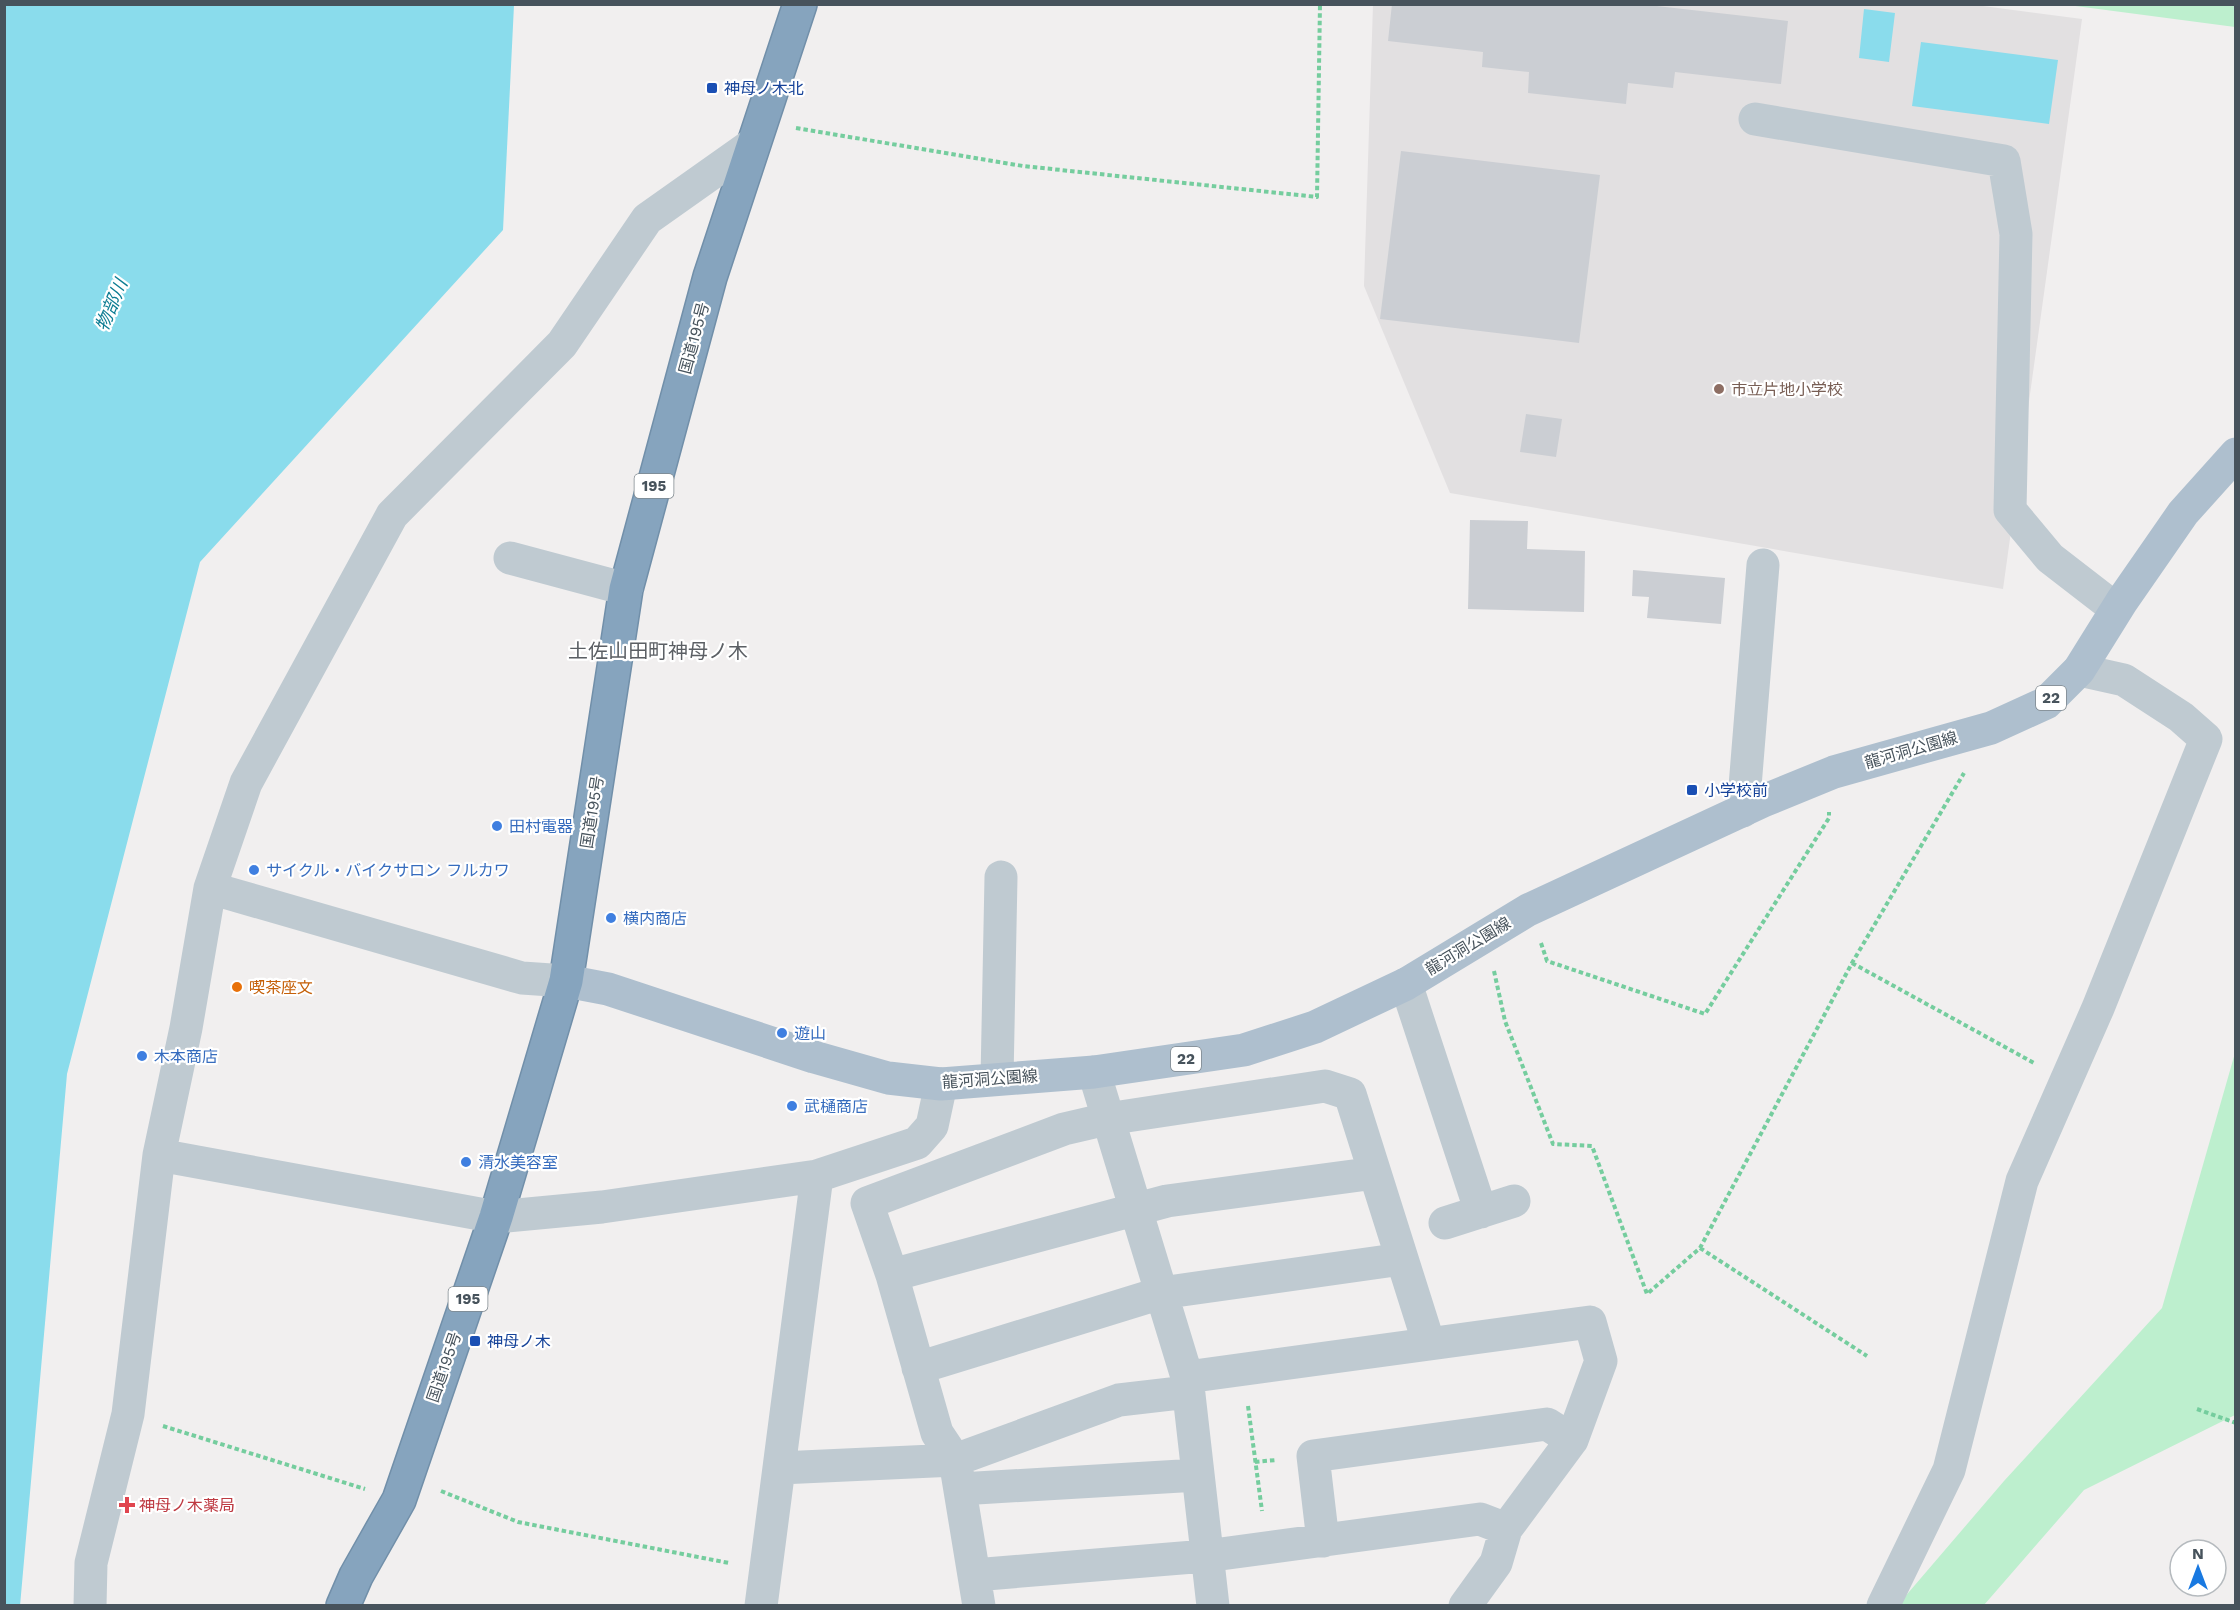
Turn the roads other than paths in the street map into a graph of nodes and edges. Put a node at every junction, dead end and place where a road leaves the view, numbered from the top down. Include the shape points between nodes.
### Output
1 (800, 4) edge
2 (1755, 118) dead end
3 (756, 133) junction
4 (2235, 454) edge
5 (510, 558) dead end
6 (1763, 565) dead end
7 (626, 589) junction
8 (2116, 609) junction
9 (2079, 670) junction
10 (1743, 811) junction
11 (1000, 877) dead end
12 (210, 888) junction
13 (566, 981) junction
14 (1406, 984) junction
15 (1094, 1072) junction
16 (997, 1079) junction
17 (941, 1084) junction
18 (1107, 1119) junction
19 (159, 1155) junction
20 (1375, 1173) junction
21 (817, 1176) junction
22 (1514, 1201) dead end
23 (1135, 1210) junction
24 (1481, 1212) junction
25 (496, 1217) junction
26 (1446, 1223) dead end
27 (1402, 1259) junction
28 (892, 1275) junction
29 (1161, 1293) junction
30 (1429, 1344) junction
31 (918, 1368) junction
32 (1188, 1385) junction
33 (1572, 1440) junction
34 (780, 1468) junction
35 (957, 1475) junction
36 (1198, 1475) junction
37 (1506, 1529) junction
38 (1323, 1541) junction
39 (1206, 1556) junction
40 (977, 1590) edge
41 (90, 1605) edge
42 (343, 1605) edge
43 (761, 1605) edge
44 (1213, 1605) edge
45 (1465, 1605) edge
46 (1882, 1605) edge

1 - 3 highway, 国道195号 / 195
2 - 8 street via 2004,161 2016,234 2010,510 2050,558
3 - 7 highway, 国道195号 / 195 via 710,277
3 - 12 street via 647,219 562,344 392,515 246,783
4 - 8 main road, 龍河洞公園線 / 22 via 2183,513
5 - 7 street
6 - 10 street
7 - 13 highway, 国道195号 / 195
8 - 9 main road, 龍河洞公園線 / 22
9 - 10 main road, 龍河洞公園線 / 22 via 2046,703 1991,728 1834,772
9 - 46 street via 2124,680 2181,717 2206,739 2098,1008 2022,1181 1948,1470
10 - 14 main road, 龍河洞公園線 / 22 via 1528,910
11 - 16 street
12 - 13 street via 522,978
12 - 19 street
13 - 17 main road, 龍河洞公園線 / 22 via 608,989 888,1078
13 - 25 highway, 国道195号 / 195
14 - 15 main road, 龍河洞公園線 / 22 via 1315,1027 1244,1050
14 - 24 street
15 - 16 main road, 龍河洞公園線 / 22
15 - 18 street
16 - 17 main road, 龍河洞公園線 / 22
17 - 21 street via 932,1126 917,1143
18 - 20 street via 1325,1086 1350,1094
18 - 23 street
18 - 28 street via 1064,1129 867,1203
19 - 25 street
19 - 41 street via 128,1414 91,1563
20 - 23 street via 1167,1201
20 - 27 street
21 - 25 street via 602,1207
21 - 34 street
22 - 24 street
23 - 28 street
23 - 29 street
24 - 26 street
25 - 42 highway, 国道195号 / 195 via 403,1489
27 - 29 street
27 - 30 street
28 - 31 street
29 - 31 street
29 - 32 street
30 - 32 street via 1244,1370
30 - 33 street via 1590,1322 1601,1361
31 - 35 street via 937,1433
32 - 35 street via 1119,1400
32 - 36 street
33 - 37 street
33 - 38 street via 1547,1424 1313,1456
34 - 35 street
34 - 43 street
35 - 36 street
35 - 40 street
36 - 39 street
37 - 38 street via 1480,1519
37 - 45 street via 1496,1563
38 - 39 street
39 - 40 street
39 - 44 street

